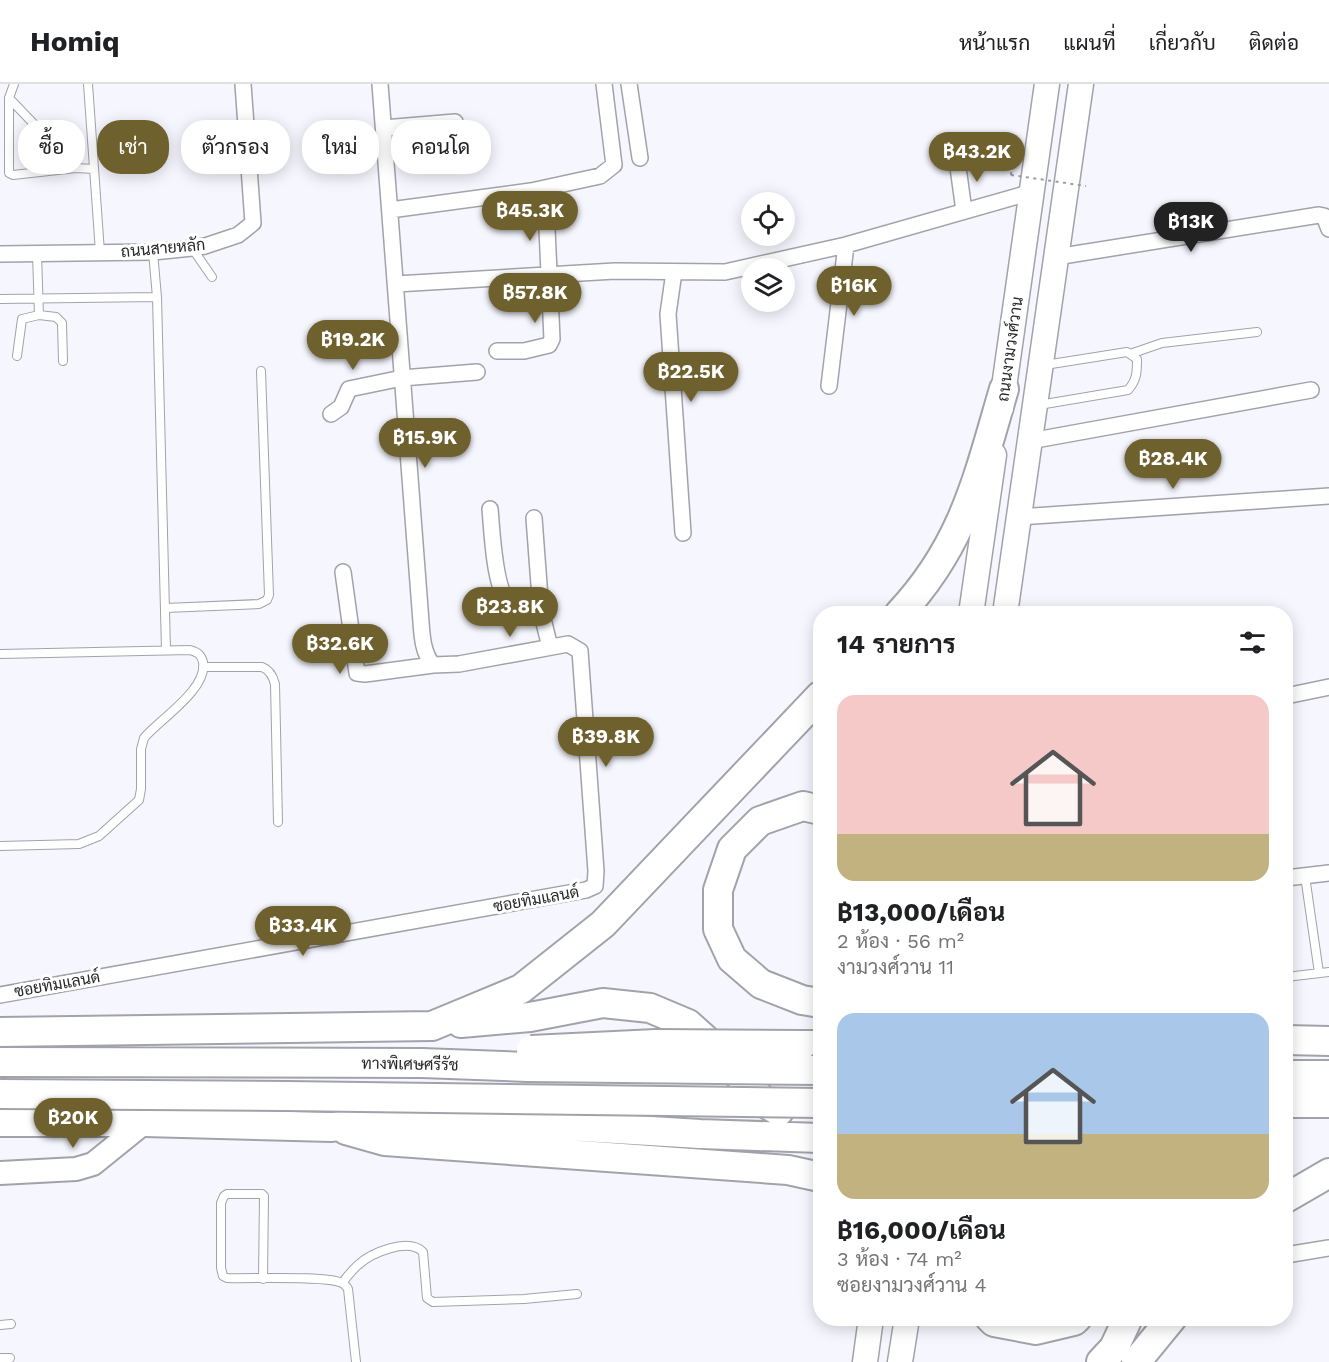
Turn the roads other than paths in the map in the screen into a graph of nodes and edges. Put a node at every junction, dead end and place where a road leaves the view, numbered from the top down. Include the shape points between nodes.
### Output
1 (14, 84) edge
2 (88, 84) edge
3 (243, 84) edge
4 (380, 84) edge
5 (604, 84) edge
6 (629, 84) edge
7 (1047, 84) edge
8 (1081, 84) edge
9 (9, 98) junction
10 (30, 120) edge
11 (391, 127) edge
12 (384, 128) junction
13 (640, 158) dead end
14 (957, 160) dead end
15 (85, 168) edge
16 (94, 169) junction
17 (18, 173) edge
18 (1032, 192) junction
19 (546, 207) dead end
20 (390, 210) junction
21 (964, 211) junction
22 (1329, 229) edge
23 (846, 245) junction
24 (192, 248) junction
25 (100, 252) junction
26 (153, 252) junction
27 (0, 254) edge
28 (37, 254) junction
29 (1056, 257) junction
30 (674, 272) junction
31 (548, 275) junction
32 (212, 276) dead end
33 (396, 284) junction
34 (39, 297) junction
35 (157, 297) junction
36 (0, 299) edge
37 (39, 315) junction
38 (1257, 332) dead end
39 (497, 351) dead end
40 (1130, 354) junction
41 (18, 356) dead end
42 (63, 361) dead end
43 (1041, 366) junction
44 (261, 370) dead end
45 (477, 372) dead end
46 (402, 378) junction
47 (829, 386) dead end
48 (1004, 390) junction
49 (1311, 390) dead end
50 (1035, 406) junction
51 (332, 414) dead end
52 (1030, 441) junction
53 (1329, 496) edge
54 (490, 509) dead end
55 (534, 518) dead end
56 (1019, 518) junction
57 (683, 532) dead end
58 (343, 572) dead end
59 (906, 606) edge
60 (972, 606) edge
61 (1006, 606) edge
62 (165, 608) junction
63 (541, 610) junction
64 (550, 647) junction
65 (166, 650) junction
66 (0, 654) edge
67 (433, 665) junction
68 (203, 667) junction
69 (1329, 687) edge
70 (1293, 695) edge
71 (813, 703) edge
72 (813, 808) edge
73 (278, 822) dead end
74 (0, 846) edge
75 (1329, 873) edge
76 (1305, 876) junction
77 (1293, 877) edge
78 (1329, 972) edge
79 (1320, 973) junction
80 (1293, 976) edge
81 (0, 995) edge
82 (813, 1002) edge
83 (1293, 1020) edge
84 (1329, 1021) edge
85 (432, 1026) junction
86 (0, 1032) edge
87 (1293, 1040) edge
88 (1329, 1041) edge
89 (813, 1045) edge
90 (0, 1062) edge
91 (422, 1063) junction
92 (813, 1070) edge
93 (1293, 1075) edge
94 (1329, 1075) edge
95 (1293, 1085) edge
96 (1329, 1086) edge
97 (0, 1094) edge
98 (813, 1103) edge
99 (1293, 1103) edge
100 (1329, 1103) edge
101 (813, 1117) edge
102 (0, 1122) edge
103 (145, 1122) junction
104 (332, 1127) junction
105 (813, 1138) edge
106 (0, 1173) edge
107 (1329, 1173) edge
108 (813, 1175) edge
109 (1293, 1194) edge
110 (1329, 1248) edge
111 (1293, 1254) edge
112 (263, 1279) junction
113 (342, 1283) junction
114 (577, 1294) dead end
115 (11, 1324) dead end
116 (0, 1325) edge
117 (870, 1326) edge
118 (906, 1326) edge
119 (1015, 1326) edge
120 (1053, 1326) edge
121 (1124, 1326) edge
122 (1165, 1326) edge
123 (0, 1358) edge
124 (10, 1358) dead end
125 (356, 1362) edge
126 (865, 1362) edge
127 (900, 1362) edge
128 (1101, 1362) edge
129 (1136, 1362) edge

1 - 9 lane
2 - 16 lane
3 - 24 street, ถนนสายหลัก via 253,223 238,235
4 - 12 street
5 - 20 street via 614,165 600,176
6 - 13 street
7 - 18 main road, ถนนงามวงศ์วาน
8 - 29 main road, ถนนงามวงศ์วาน
9 - 10 lane
9 - 17 lane via 8,172
11 - 12 street
12 - 20 street
14 - 21 street
15 - 16 lane
16 - 25 lane
18 - 21 street
18 - 48 main road, ถนนงามวงศ์วาน
19 - 31 street
20 - 33 street
21 - 23 street
22 - 29 street via 1320,215
23 - 30 street via 725,272
23 - 47 street
24 - 26 street, ถนนสายหลัก
24 - 32 lane
25 - 26 street, ถนนสายหลัก
25 - 28 street, ถนนสายหลัก
26 - 35 lane
27 - 28 street, ถนนสายหลัก
28 - 34 lane
29 - 43 main road, ถนนงามวงศ์วาน
30 - 31 street
30 - 57 street via 668,314
31 - 33 street
31 - 39 street via 552,334 549,345 524,351
33 - 46 street
34 - 35 lane
34 - 36 lane
34 - 37 lane
35 - 62 lane
37 - 41 lane via 22,319
37 - 42 lane via 56,317 62,322
38 - 40 lane via 1162,343
40 - 43 lane
40 - 50 lane via 1137,359 1137,375 1128,390
43 - 50 main road, ถนนงามวงศ์วาน
44 - 62 lane via 267,600 259,604
45 - 46 street
46 - 51 street via 349,389 341,407
46 - 67 street via 423,641
48 - 59 highway via 959,528 941,561
48 - 60 main road, ถนนงามวงศ์วาน
49 - 52 street
50 - 52 main road, ถนนงามวงศ์วาน
52 - 56 main road, ถนนงามวงศ์วาน
53 - 56 street
54 - 63 street via 504,599 518,608
55 - 63 street
56 - 61 main road, ถนนงามวงศ์วาน
58 - 67 street, ซอยทิมแลนด์ via 357,673
62 - 65 lane
63 - 64 street
64 - 67 street, ซอยทิมแลนด์
64 - 81 street, ซอยทิมแลนด์ via 568,644 580,651 595,886
65 - 66 lane
65 - 68 lane via 196,652 202,657
68 - 73 lane via 262,667 273,677
68 - 74 lane via 195,689 144,738 139,800 130,809 99,836 79,844
69 - 70 street
71 - 85 highway via 603,924 521,989
72 - 82 highway via 803,806 760,821 732,849 718,890 718,929 732,959 761,984
75 - 76 street
76 - 77 street
76 - 79 lane
78 - 79 lane
79 - 80 lane
83 - 84 highway
85 - 86 highway
85 - 101 highway via 530,1017 603,1003 650,1008 688,1024 765,1103 788,1116
87 - 88 highway
89 - 91 highway, bridge via 588,1046
90 - 91 highway, ทางพิเศษศรีรัช
91 - 92 highway, ทางพิเศษศรีรัช, bridge
93 - 94 highway
95 - 96 street
97 - 98 highway, ทางพิเศษศรีรัช, bridge
99 - 100 highway
102 - 103 highway
103 - 104 highway
103 - 106 street via 93,1164 76,1169
104 - 105 highway via 388,1119 452,1119
104 - 108 highway via 385,1141 788,1170
107 - 109 highway
110 - 111 street
112 - 112 lane via 264,1196 227,1194 221,1203 223,1276
112 - 113 lane
113 - 114 lane via 358,1264 375,1254 394,1246 412,1246 423,1252 427,1298 433,1302
113 - 125 lane via 348,1289
115 - 116 lane
117 - 126 main road
118 - 127 main road
119 - 120 highway via 1036,1330
121 - 128 highway via 1114,1348
122 - 129 highway
123 - 124 lane

